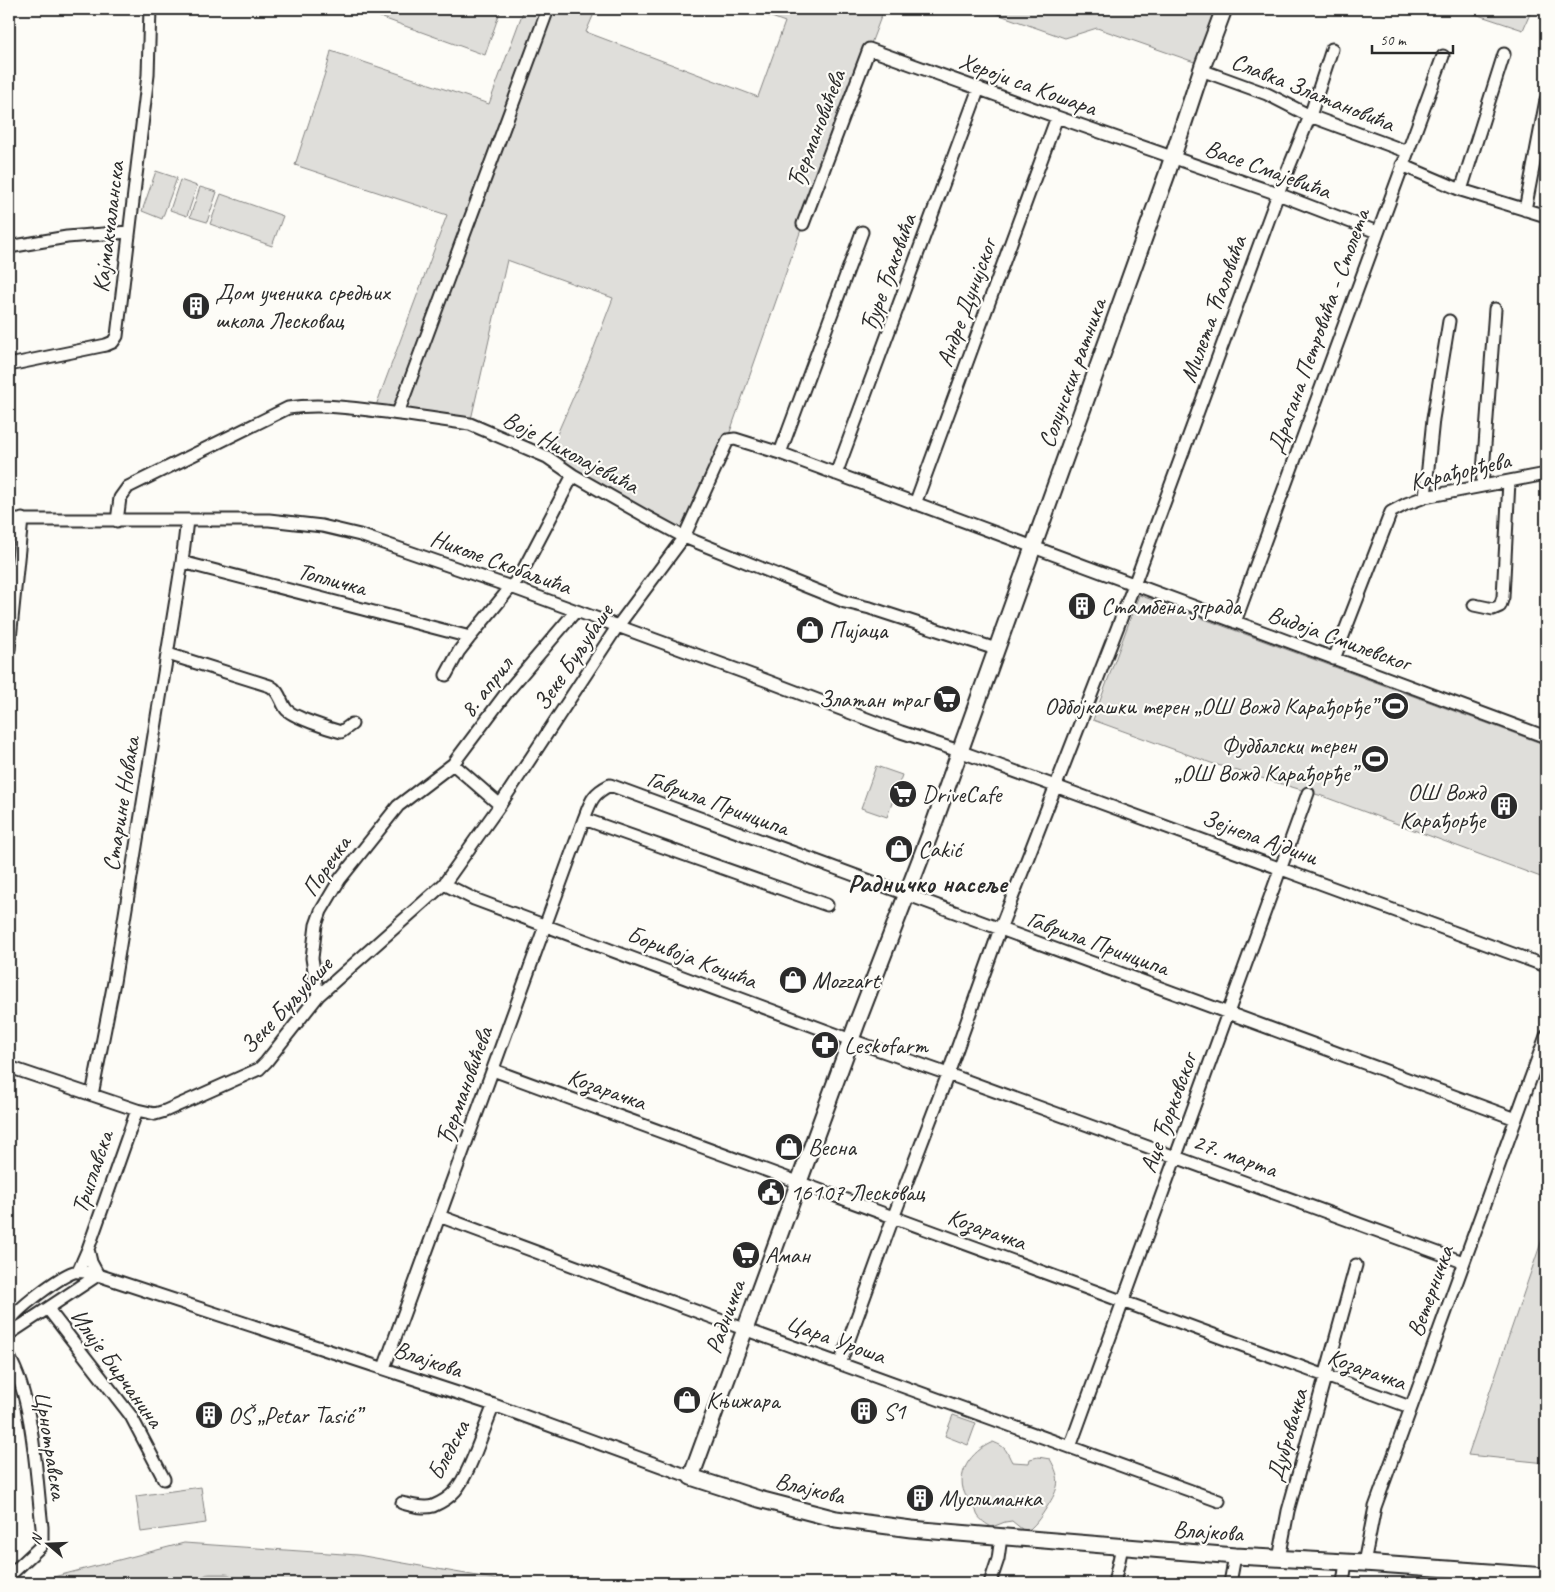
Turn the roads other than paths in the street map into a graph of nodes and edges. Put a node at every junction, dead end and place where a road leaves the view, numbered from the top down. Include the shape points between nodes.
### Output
1 (150, 9) edge
2 (548, 9) edge
3 (1224, 9) edge
4 (869, 49) joint
5 (1332, 49) dead end
6 (1504, 54) dead end
7 (1443, 56) dead end
8 (1201, 70) junction
9 (979, 88) junction
10 (1546, 100) edge
11 (1310, 116) junction
12 (1057, 117) junction
13 (1408, 152) junction
14 (1173, 158) junction
15 (1402, 166) junction
16 (1461, 190) junction
17 (1278, 194) junction
18 (1524, 210) junction
19 (1546, 216) edge
20 (803, 224) dead end
21 (128, 232) junction
22 (862, 232) dead end
23 (1377, 232) junction
24 (9, 247) edge
25 (1495, 309) dead end
26 (1449, 321) dead end
27 (9, 364) edge
28 (398, 412) junction
29 (780, 453) junction
30 (836, 474) junction
31 (1546, 474) edge
32 (573, 475) junction
33 (1508, 481) junction
34 (1482, 486) junction
35 (1425, 497) junction
36 (915, 504) junction
37 (9, 520) edge
38 (22, 520) junction
39 (187, 520) junction
40 (117, 521) junction
41 (684, 536) junction
42 (1033, 548) junction
43 (182, 562) junction
44 (1134, 584) junction
45 (511, 587) junction
46 (1474, 605) dead end
47 (575, 612) junction
48 (1235, 622) junction
49 (617, 627) junction
50 (470, 637) junction
51 (996, 649) junction
52 (9, 650) edge
53 (168, 654) junction
54 (1334, 659) junction
55 (446, 675) dead end
56 (352, 724) dead end
57 (1546, 737) edge
58 (959, 751) junction
59 (453, 764) junction
60 (427, 783) joint
61 (610, 785) joint
62 (1055, 786) junction
63 (1308, 793) dead end
64 (500, 805) junction
65 (584, 818) junction
66 (1281, 867) junction
67 (444, 884) junction
68 (906, 894) junction
69 (827, 905) dead end
70 (546, 925) junction
71 (1000, 929) junction
72 (1546, 966) edge
73 (318, 996) junction
74 (1228, 1013) junction
75 (1546, 1036) edge
76 (851, 1040) junction
77 (9, 1068) edge
78 (493, 1070) junction
79 (948, 1074) junction
80 (92, 1094) junction
81 (137, 1110) junction
82 (1516, 1119) junction
83 (1175, 1156) junction
84 (798, 1183) junction
85 (438, 1216) junction
86 (893, 1218) junction
87 (88, 1249) junction
88 (1463, 1262) junction
89 (1356, 1265) dead end
90 (78, 1272) junction
91 (98, 1275) junction
92 (1122, 1301) junction
93 (48, 1309) junction
94 (9, 1323) edge
95 (744, 1329) junction
96 (9, 1334) edge
97 (9, 1357) edge
98 (840, 1364) junction
99 (384, 1368) junction
100 (1326, 1377) junction
101 (494, 1405) junction
102 (1410, 1408) junction
103 (1070, 1448) junction
104 (691, 1477) junction
105 (164, 1478) dead end
106 (1219, 1501) dead end
107 (402, 1503) dead end
108 (1001, 1537) junction
109 (1122, 1547) junction
110 (1235, 1556) junction
111 (1279, 1559) junction
112 (1346, 1562) junction
113 (1364, 1563) junction
114 (9, 1576) edge
115 (1546, 1576) edge
116 (1461, 1577) edge
117 (990, 1583) edge
118 (1114, 1583) edge
119 (1230, 1583) edge
120 (1343, 1583) edge

1 - 21 street, Кајмакчаланска via 148,75
2 - 28 street
3 - 8 main road, Солунских ратника
4 - 9 street, Хероји са Кошара
4 - 20 street, Ђермановићева
5 - 11 street, Милета Ћаловића
6 - 16 street
7 - 13 street, Драгана Петровића - Столета
8 - 11 street, Славка Златановића via 1268,94
8 - 14 main road, Солунских ратника
9 - 12 street, Хероји са Кошара
9 - 30 street, Ђуре Ђаковића
10 - 18 street
11 - 13 street, Славка Златановића
11 - 17 street, Милета Ћаловића
12 - 14 street, Хероји са Кошара
12 - 36 street, Андре Дунијског
13 - 15 street, Драгана Петровића - Столета
14 - 17 street, Васе Смајевића
14 - 42 main road, Солунских ратника
15 - 16 street, Славка Златановића
15 - 23 street, Драгана Петровића - Столета
16 - 18 street, Славка Златановића
17 - 23 street, Васе Смајевића
17 - 44 street, Милета Ћаловића
18 - 19 street, Славка Златановића
21 - 24 street via 67,236
21 - 27 street, Кајмакчаланска via 117,336 113,342
22 - 29 street
23 - 48 street, Драгана Петровића - Столета
25 - 34 street
26 - 35 street via 1433,418
28 - 32 street, Воје Николајевића via 470,424 547,457
28 - 40 street, Воје Николајевића via 308,405 288,408 128,488 120,498
29 - 30 street
29 - 41 street, Зеке Буљубаше via 735,439 728,440
30 - 36 street
31 - 33 street, Карађорђева
32 - 41 street, Воје Николајевића
32 - 45 street via 520,576
33 - 34 street, Карађорђева
33 - 46 street via 1504,598 1500,606 1493,609
34 - 35 street, Карађорђева
35 - 54 street, Карађорђева via 1391,512
36 - 42 street
37 - 38 street, Николе Скобаљића
38 - 40 street, Николе Скобаљића
38 - 52 street
39 - 40 street, Николе Скобаљића
39 - 43 street, Старине Новака
39 - 45 street, Николе Скобаљића via 268,520 340,530
41 - 49 street, Зеке Буљубаше
41 - 51 street, Воје Николајевића via 845,602
42 - 44 street, Видоја Смилевског
42 - 51 main road, Солунских ратника
43 - 50 street, Топличка
43 - 53 street, Старине Новака
44 - 48 street, Видоја Смилевског
44 - 62 street, Милета Ћаловића
45 - 47 street, Николе Скобаљића
45 - 50 street
47 - 49 street, Николе Скобаљића
47 - 59 street, 8. април via 507,692
48 - 54 street, Видоја Смилевског
49 - 58 street, Николе Скобаљића
49 - 64 street, Зеке Буљубаше
50 - 55 street
51 - 58 main road, Солунских ратника
53 - 56 street via 270,686 278,693 288,712 317,724 342,732
53 - 80 street, Старине Новака via 114,982
54 - 57 street, Видоја Смилевског
58 - 62 street, Зејнела Ајдини
58 - 68 main road, Радничка
59 - 60 street, 8. април
59 - 64 street
60 - 73 street, Поречка via 388,817 340,879 321,911 312,958
61 - 65 street, Ђермановићева via 598,791
61 - 68 street, Гаврила Принципа
62 - 66 street, Зејнела Ајдини
62 - 71 street, Милета Ћаловића
63 - 66 street, Аце Ђорковског
64 - 67 street, Зеке Буљубаше
65 - 69 street
65 - 70 street, Ђермановићева
66 - 72 street, Зејнела Ајдини
66 - 74 street, Аце Ђорковског
67 - 70 street via 474,899
67 - 73 street, Зеке Буљубаше
68 - 71 street, Гаврила Принципа
68 - 76 main road, Радничка
70 - 76 street, Боривоја Коцића
70 - 78 street, Ђермановићева
71 - 74 street, Гаврила Принципа
71 - 79 street, Милета Ћаловића
73 - 81 street, Зеке Буљубаше via 259,1068 165,1111 155,1114
74 - 82 street, Гаврила Принципа
74 - 83 street, Аце Ђорковског
75 - 82 street, Ветерничка
76 - 79 street, 27. марта
76 - 84 main road, Радничка
77 - 80 street, Зеке Буљубаше
78 - 84 street, Козарачка
78 - 85 street, Ђермановићева
79 - 83 street, 27. марта
79 - 86 street, Милета Ћаловића
80 - 81 street, Зеке Буљубаше
81 - 87 street, Триглавска
82 - 88 street, Ветерничка
83 - 88 street, 27. марта
83 - 92 street, Аце Ђорковског
84 - 86 street, Козарачка
84 - 95 main road, Радничка
85 - 95 street, Цара Уроша
85 - 99 street, Ђермановићева
86 - 92 street, Козарачка
86 - 98 street, Милета Ћаловића
87 - 90 street, Триглавска
87 - 91 street, Триглавска
88 - 102 street, Ветерничка
89 - 100 street, Дубровачка
90 - 91 street, Влајкова
90 - 94 street via 28,1302 11,1316
91 - 93 street
91 - 99 street, Влајкова
92 - 100 street, Козарачка
92 - 103 street, Аце Ђорковског
93 - 96 street
93 - 105 street, Илије Бирчанина via 131,1416
95 - 98 street, Цара Уроша
95 - 104 main road, Радничка
97 - 114 street, Црнотравска via 29,1417 42,1527 42,1542 36,1552
98 - 103 street, Цара Уроша
99 - 101 street, Влајкова
100 - 102 street, Козарачка
100 - 111 street, Дубровачка via 1288,1511
101 - 104 street, Влајкова
101 - 107 street, Бледска via 468,1469 455,1491 433,1506
102 - 113 street, Ветерничка via 1374,1507
103 - 106 street, Цара Уроша
104 - 108 main road, Влајкова via 836,1519
108 - 109 main road, Влајкова
108 - 117 street
109 - 110 main road, Влајкова
109 - 118 street
110 - 111 main road, Влајкова
110 - 119 street
111 - 112 main road, Влајкова
112 - 113 main road, Влајкова
112 - 120 street
113 - 116 main road, Влајкова
115 - 116 main road, Влајкова

